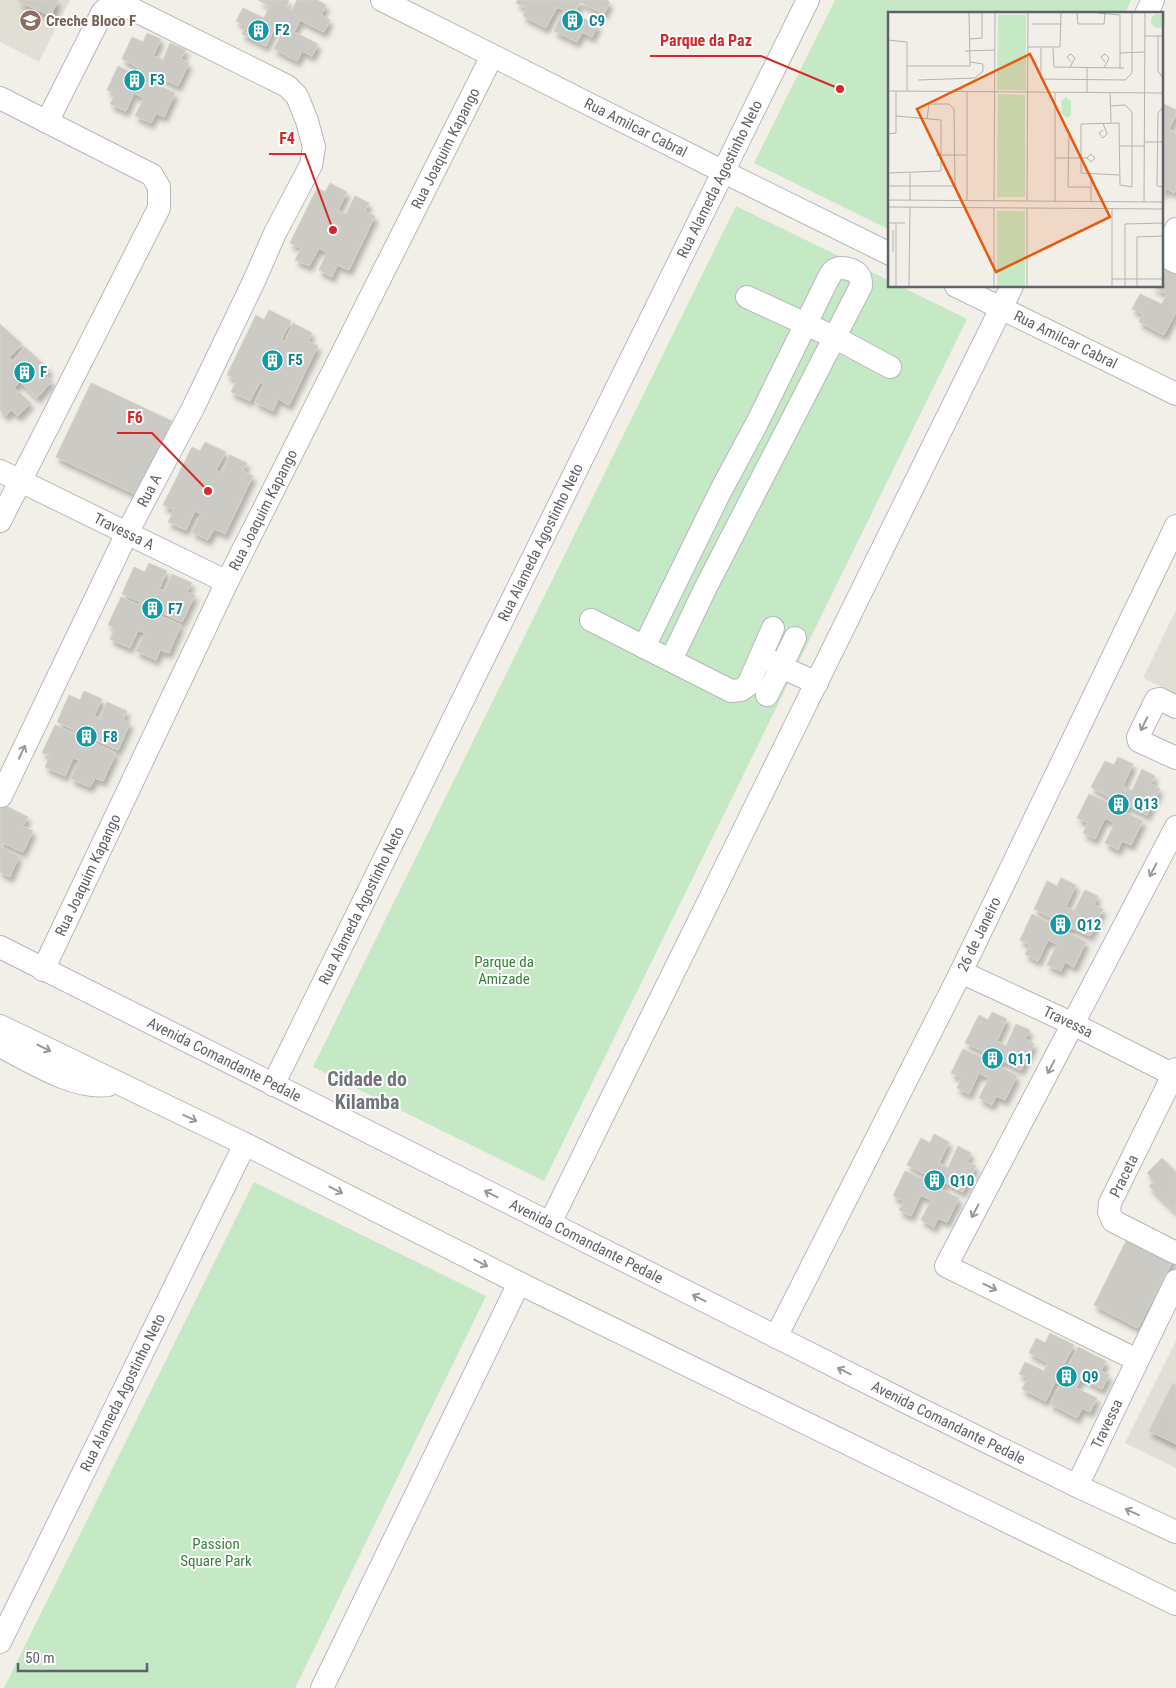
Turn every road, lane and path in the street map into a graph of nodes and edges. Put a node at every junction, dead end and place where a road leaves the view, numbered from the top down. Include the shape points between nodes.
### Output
1 (382, 0) edge
2 (808, 0) edge
3 (1152, 0) edge
4 (1147, 12) edge
5 (492, 56) junction
6 (0, 98) edge
7 (47, 122) junction
8 (724, 172) junction
9 (1176, 229) edge
10 (888, 253) edge
11 (1164, 253) edge
12 (1164, 256) edge
13 (1176, 262) edge
14 (960, 288) edge
15 (1011, 288) edge
16 (747, 297) dead end
17 (1001, 308) junction
18 (807, 324) junction
19 (834, 337) junction
20 (890, 367) dead end
21 (783, 370) junction
22 (810, 383) junction
23 (1176, 394) edge
24 (757, 423) junction
25 (783, 436) junction
26 (0, 471) edge
27 (20, 481) junction
28 (720, 492) junction
29 (748, 506) junction
30 (0, 521) edge
31 (1176, 526) edge
32 (127, 533) junction
33 (680, 574) junction
34 (227, 582) junction
35 (706, 587) junction
36 (591, 620) dead end
37 (773, 628) dead end
38 (795, 638) dead end
39 (644, 646) junction
40 (761, 655) junction
41 (672, 660) junction
42 (781, 667) junction
43 (816, 683) junction
44 (767, 695) dead end
45 (1176, 707) edge
46 (1176, 758) edge
47 (0, 795) edge
48 (1176, 827) edge
49 (0, 947) edge
50 (43, 970) junction
51 (961, 972) junction
52 (1073, 1024) junction
53 (0, 1026) edge
54 (0, 1046) edge
55 (1175, 1073) edge
56 (117, 1084) junction
57 (274, 1085) junction
58 (245, 1144) junction
59 (550, 1223) junction
60 (1176, 1253) edge
61 (1176, 1280) edge
62 (519, 1283) junction
63 (776, 1337) junction
64 (1137, 1360) junction
65 (1076, 1486) junction
66 (1176, 1532) edge
67 (1176, 1604) edge
68 (0, 1642) edge
69 (322, 1688) edge

1 - 5 street, Rua Amilcar Cabral
2 - 8 street, Rua Alameda Agostinho Neto
3 - 4 street
5 - 8 street, Rua Amilcar Cabral
5 - 34 street, Rua Joaquim Kapango
6 - 7 street
7 - 27 street via 152,175 159,187 159,208
7 - 32 street, Rua A via 102,13 118,4 287,86 302,104 314,147 311,165 275,233 194,406
8 - 10 street, Rua Amilcar Cabral
8 - 57 street, Rua Alameda Agostinho Neto
9 - 11 street
12 - 13 street
14 - 17 street, Rua Amilcar Cabral
15 - 17 street
16 - 18 street
17 - 23 street, Rua Amilcar Cabral
17 - 43 street
18 - 19 street
18 - 19 street via 828,278 834,270 848,269 861,278 861,286
18 - 21 street
19 - 20 street
19 - 22 street
21 - 22 street
21 - 24 street
22 - 25 street
24 - 25 street
24 - 28 street
25 - 29 street
26 - 27 street, Travessa A
27 - 30 street
27 - 32 street, Travessa A
28 - 29 street
28 - 33 street
29 - 35 street
31 - 51 street, 26 de Janeiro
32 - 34 street, Travessa A
47 -> 32 street, Rua A
33 - 35 street
33 - 39 street
34 - 50 street, Rua Joaquim Kapango
35 - 41 street
36 - 39 street
37 - 40 street
38 - 42 street
39 - 41 street
40 - 41 street via 748,685 731,691
40 - 42 street
42 - 43 street
42 - 44 street
43 - 59 street
45 -> 46 street via 1156,700 1138,737 1139,741
48 -> 52 street
49 - 50 street, Avenida Comandante Pedale
50 - 57 street, Avenida Comandante Pedale
51 - 52 street, Travessa
51 - 63 street, 26 de Janeiro
52 - 55 street, Travessa
52 -> 64 street via 946,1266
53 -> 56 street
54 - 56 street via 76,1082
55 - 60 street, Praceta via 1110,1204 1109,1212 1113,1221
56 -> 58 street
59 -> 57 street, Avenida Comandante Pedale
58 -> 62 street
58 - 68 street, Rua Alameda Agostinho Neto
63 -> 59 street, Avenida Comandante Pedale
61 - 64 street, Travessa
62 - 67 street
62 - 69 street
65 -> 63 street, Avenida Comandante Pedale
64 - 65 street, Travessa
66 -> 65 street, Avenida Comandante Pedale

